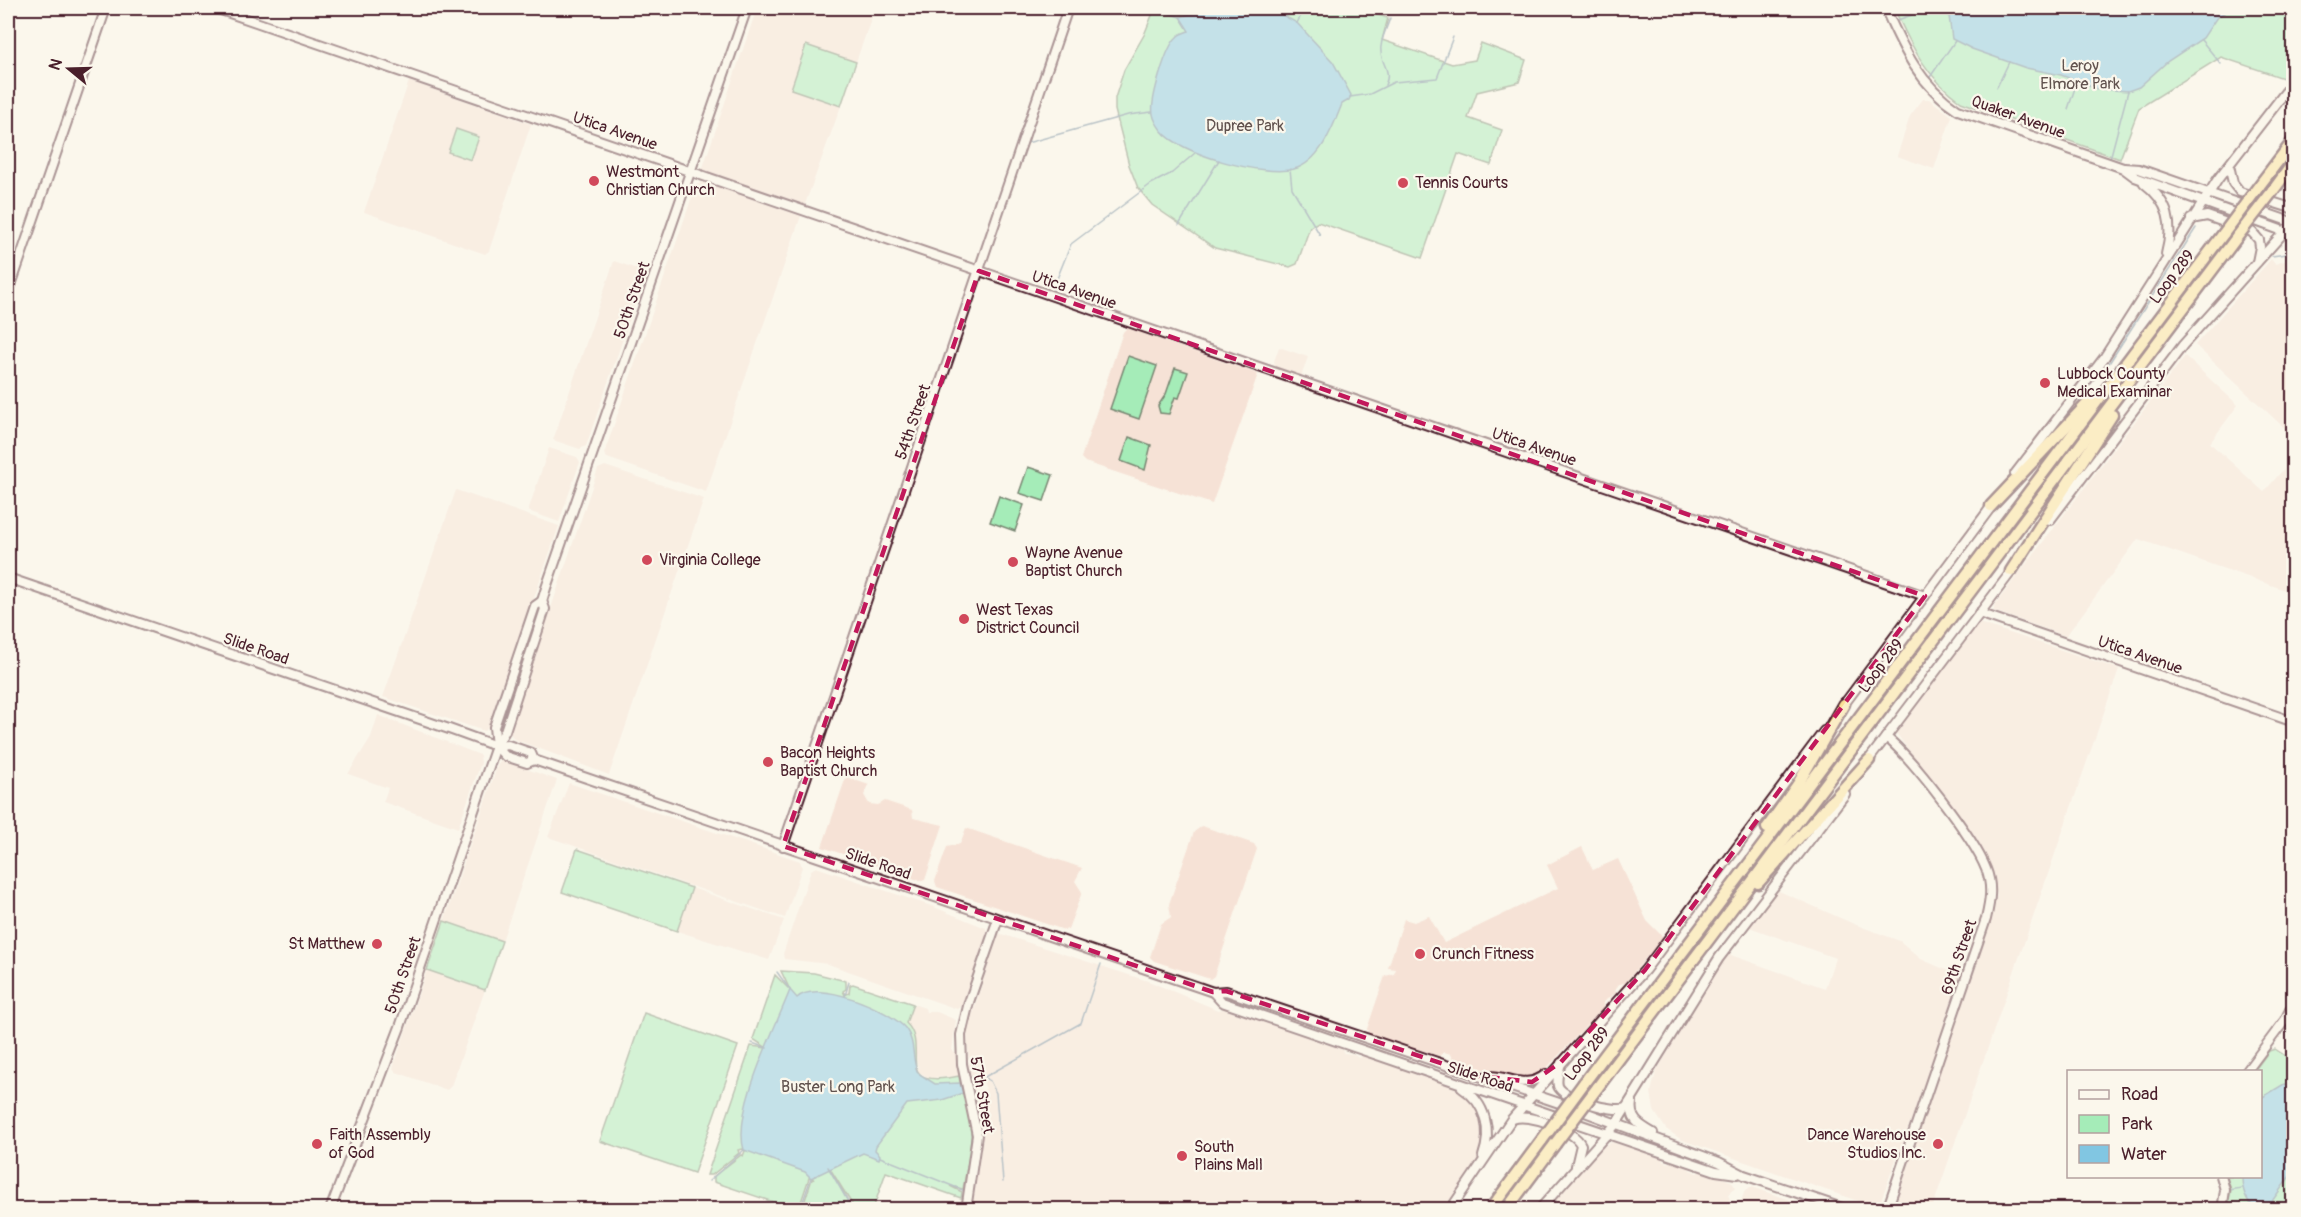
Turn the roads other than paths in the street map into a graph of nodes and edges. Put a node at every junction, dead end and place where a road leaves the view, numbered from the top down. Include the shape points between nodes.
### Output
1 (106, 8) edge
2 (215, 8) edge
3 (747, 8) edge
4 (1068, 8) edge
5 (1885, 8) edge
6 (2294, 81) edge
7 (2294, 140) edge
8 (2294, 162) edge
9 (2229, 165) junction
10 (2123, 168) junction
11 (691, 172) junction
12 (2135, 177) junction
13 (2209, 193) junction
14 (2202, 202) junction
15 (2294, 209) edge
16 (2191, 219) junction
17 (2293, 222) edge
18 (2284, 231) junction
19 (2294, 235) edge
20 (2164, 262) junction
21 (2257, 263) junction
22 (978, 272) junction
23 (8, 294) edge
24 (2145, 359) junction
25 (2120, 371) junction
26 (1991, 506) junction
27 (2011, 571) junction
28 (8, 578) edge
29 (1925, 596) junction
30 (1979, 614) junction
31 (1844, 704) junction
32 (2294, 722) edge
33 (1886, 737) junction
34 (496, 746) junction
35 (1869, 760) junction
36 (783, 846) junction
37 (1719, 904) junction
38 (998, 919) junction
39 (1712, 935) junction
40 (1213, 992) junction
41 (2294, 1002) edge
42 (1561, 1062) junction
43 (2247, 1070) edge
44 (1479, 1076) junction
45 (1448, 1080) junction
46 (1532, 1094) junction
47 (1630, 1103) junction
48 (1523, 1105) junction
49 (1511, 1120) junction
50 (1616, 1124) junction
51 (1608, 1134) junction
52 (1678, 1146) junction
53 (1479, 1167) junction
54 (1574, 1170) junction
55 (1744, 1175) junction
56 (2222, 1178) edge
57 (330, 1209) edge
58 (966, 1209) edge
59 (1450, 1209) edge
60 (1489, 1209) edge
61 (1506, 1209) edge
62 (1539, 1209) edge
63 (1848, 1209) edge
64 (1887, 1209) edge
65 (2222, 1209) edge

1 - 23 main road
2 - 11 main road, Utica Avenue
3 - 11 main road, 50th Street
4 - 22 main road, 54th Street
5 - 10 main road, Quaker Avenue via 1917,72 1949,104 1978,119
6 - 9 main road
7 - 25 highway, Loop 289, bridge
8 - 24 highway, Loop 289, bridge
9 - 13 main road
9 - 15 main road via 2233,183 2240,192
10 - 12 main road, Quaker Avenue
10 - 13 main road, Quaker Avenue via 2139,169
11 - 22 main road, Utica Avenue
11 - 34 main road, 50th Street via 543,601 534,606 494,728
12 - 14 main road, Quaker Avenue
12 - 20 main road via 2154,191 2167,210 2170,235
13 - 14 main road
13 - 17 main road, Quaker Avenue
14 - 16 main road
14 - 18 main road, Quaker Avenue
16 - 20 main road
16 - 21 main road via 2207,216 2252,232 2259,240
17 - 18 main road
18 - 19 main road, Quaker Avenue
18 - 21 main road
20 - 26 main road via 2104,358
21 - 27 main road via 2183,345
22 - 29 main road, Utica Avenue
22 - 36 main road, 54th Street
24 - 27 highway
24 - 39 highway, Loop 289
25 - 26 highway
25 - 37 highway, Loop 289
26 - 29 main road
27 - 30 main road
28 - 34 main road, Slide Road
29 - 31 main road
30 - 32 main road, Utica Avenue
30 - 33 main road
31 - 37 highway via 1798,784
31 - 42 main road via 1646,970
33 - 35 main road
33 - 64 main road, 69th Street via 1913,764 1973,846 1987,870 1991,891 1986,919
34 - 36 main road, Slide Road via 508,745 531,753 534,760
34 - 57 main road, 50th Street via 400,1027
35 - 39 highway
35 - 47 main road via 1719,958
36 - 38 main road, Slide Road
37 - 60 highway, Loop 289, bridge
38 - 40 main road, Slide Road
38 - 58 main road, 57th Street via 961,1035 962,1064 977,1135
39 - 61 highway, Loop 289, bridge
40 - 44 main road, Slide Road via 1226,992
40 - 45 main road, Slide Road via 1222,1002
41 - 43 main road
42 - 44 main road via 1528,1083
42 - 46 main road
42 - 47 main road via 1557,1079 1562,1092 1609,1110 1619,1110
44 - 46 main road, Slide Road
45 - 48 main road, Slide Road
45 - 53 main road via 1469,1092 1485,1116 1488,1137
46 - 48 main road
46 - 50 main road, Slide Road
47 - 50 main road
47 - 52 main road via 1639,1125
48 - 49 main road
48 - 51 main road, Slide Road
49 - 53 main road
49 - 54 main road via 1528,1118 1575,1135 1581,1150
50 - 51 main road
50 - 52 main road, Slide Road
51 - 54 main road
51 - 55 main road, Slide Road via 1716,1171
52 - 55 main road, Slide Road
53 - 59 main road
54 - 62 main road
55 - 63 main road, Slide Road
56 - 65 main road via 2225,1190

